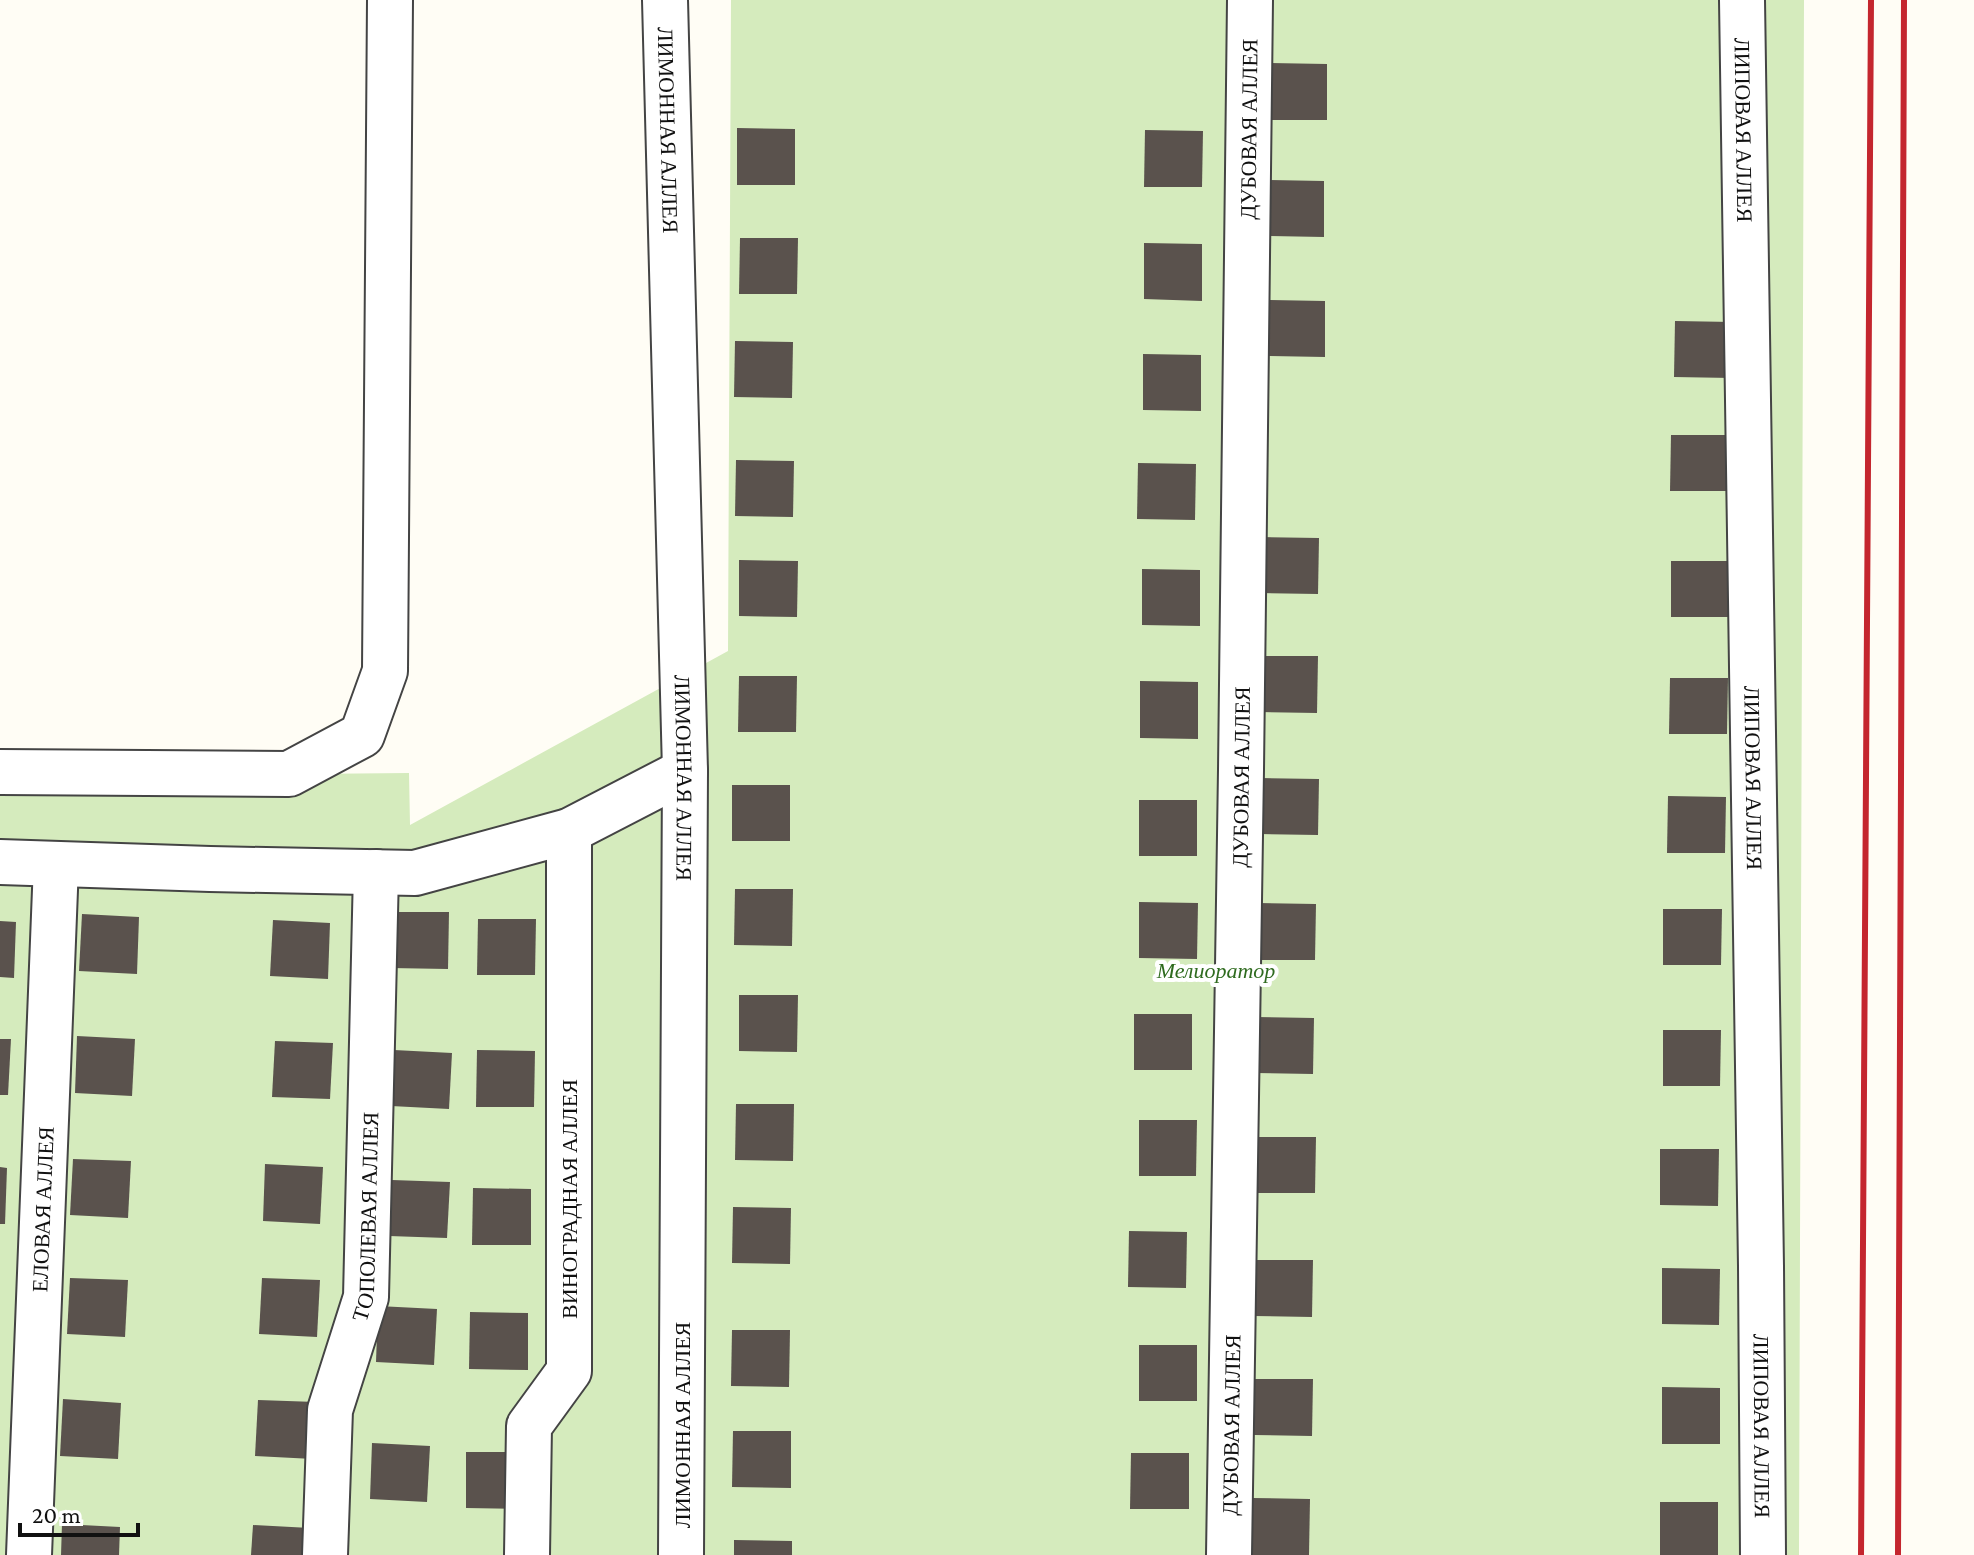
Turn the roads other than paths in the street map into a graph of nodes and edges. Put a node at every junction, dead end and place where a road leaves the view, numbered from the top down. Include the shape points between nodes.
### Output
1 (390, 0) edge
2 (665, 0) edge
3 (1250, 0) edge
4 (1742, 0) edge
5 (685, 771) junction
6 (0, 772) edge
7 (569, 831) junction
8 (0, 862) edge
9 (56, 864) junction
10 (376, 872) junction
11 (29, 1555) edge
12 (325, 1555) edge
13 (527, 1555) edge
14 (681, 1555) edge
15 (1229, 1555) edge
16 (1763, 1555) edge

1 - 6 street via 385,671 362,735 289,774
2 - 5 street, ЛИМОННАЯ АЛЛЕЯ
3 - 15 street, ДУБОВАЯ АЛЛЕЯ
4 - 16 street, ЛИПОВАЯ АЛЛЕЯ
5 - 7 street
5 - 14 street, ЛИМОННАЯ АЛЛЕЯ
7 - 10 street via 415,873
7 - 13 street, ВИНОГРАДНАЯ АЛЛЕЯ via 569,1371 529,1426
8 - 9 street
9 - 10 street
9 - 11 street, ЕЛОВАЯ АЛЛЕЯ
10 - 12 street, ТОПОЛЕВАЯ АЛЛЕЯ via 366,1297 330,1410

